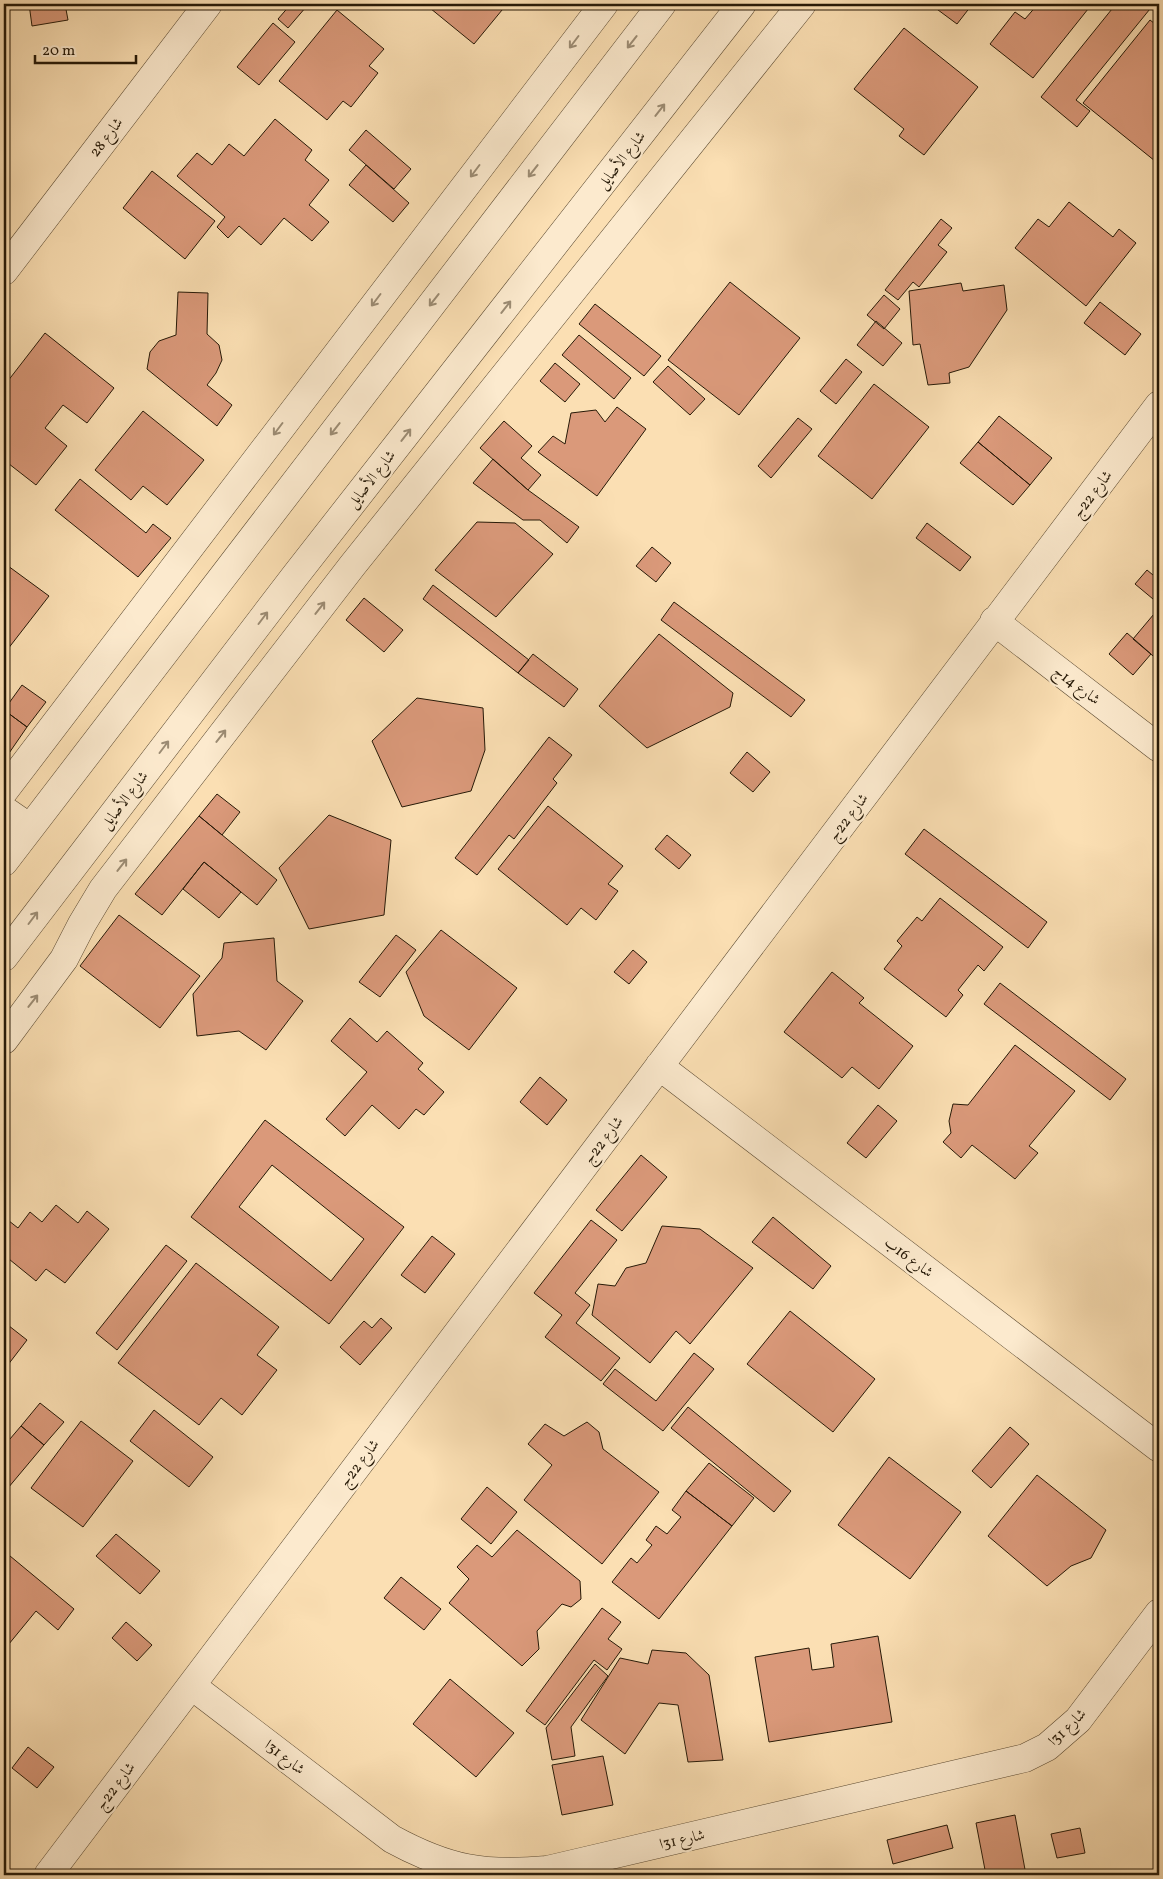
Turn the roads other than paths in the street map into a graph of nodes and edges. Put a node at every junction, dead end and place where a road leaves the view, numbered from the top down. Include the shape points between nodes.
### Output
1 (208, 4) edge
2 (604, 4) edge
3 (662, 4) edge
4 (742, 4) edge
5 (802, 4) edge
6 (4, 271) edge
7 (1159, 405) edge
8 (994, 621) junction
9 (208, 690) junction
10 (239, 713) junction
11 (1159, 748) edge
12 (4, 791) edge
13 (4, 810) edge
14 (30, 828) junction
15 (4, 862) edge
16 (4, 956) edge
17 (4, 1040) edge
18 (659, 1066) junction
19 (1159, 1448) edge
20 (1159, 1613) edge
21 (192, 1686) junction
22 (48, 1875) edge

1 - 6 street, شارع 28
2 -> 12 street
3 -> 14 street
9 -> 4 street, شارع الأصايل
10 -> 5 street via 358,558
7 - 8 street, شارع 22ج
8 - 11 street, شارع 14ج
8 - 18 street, شارع 22ج
9 - 10 street
16 -> 9 street, شارع الأصايل
17 -> 10 street via 59,967 103,889
13 - 14 street
14 - 15 street
18 - 19 street, شارع 16ب
18 - 21 street, شارع 22ج
20 - 21 street, شارع 31ا via 1078,1720 1047,1747 1025,1758 557,1868 515,1873 482,1872 451,1865 392,1839
21 - 22 street, شارع 22ج

